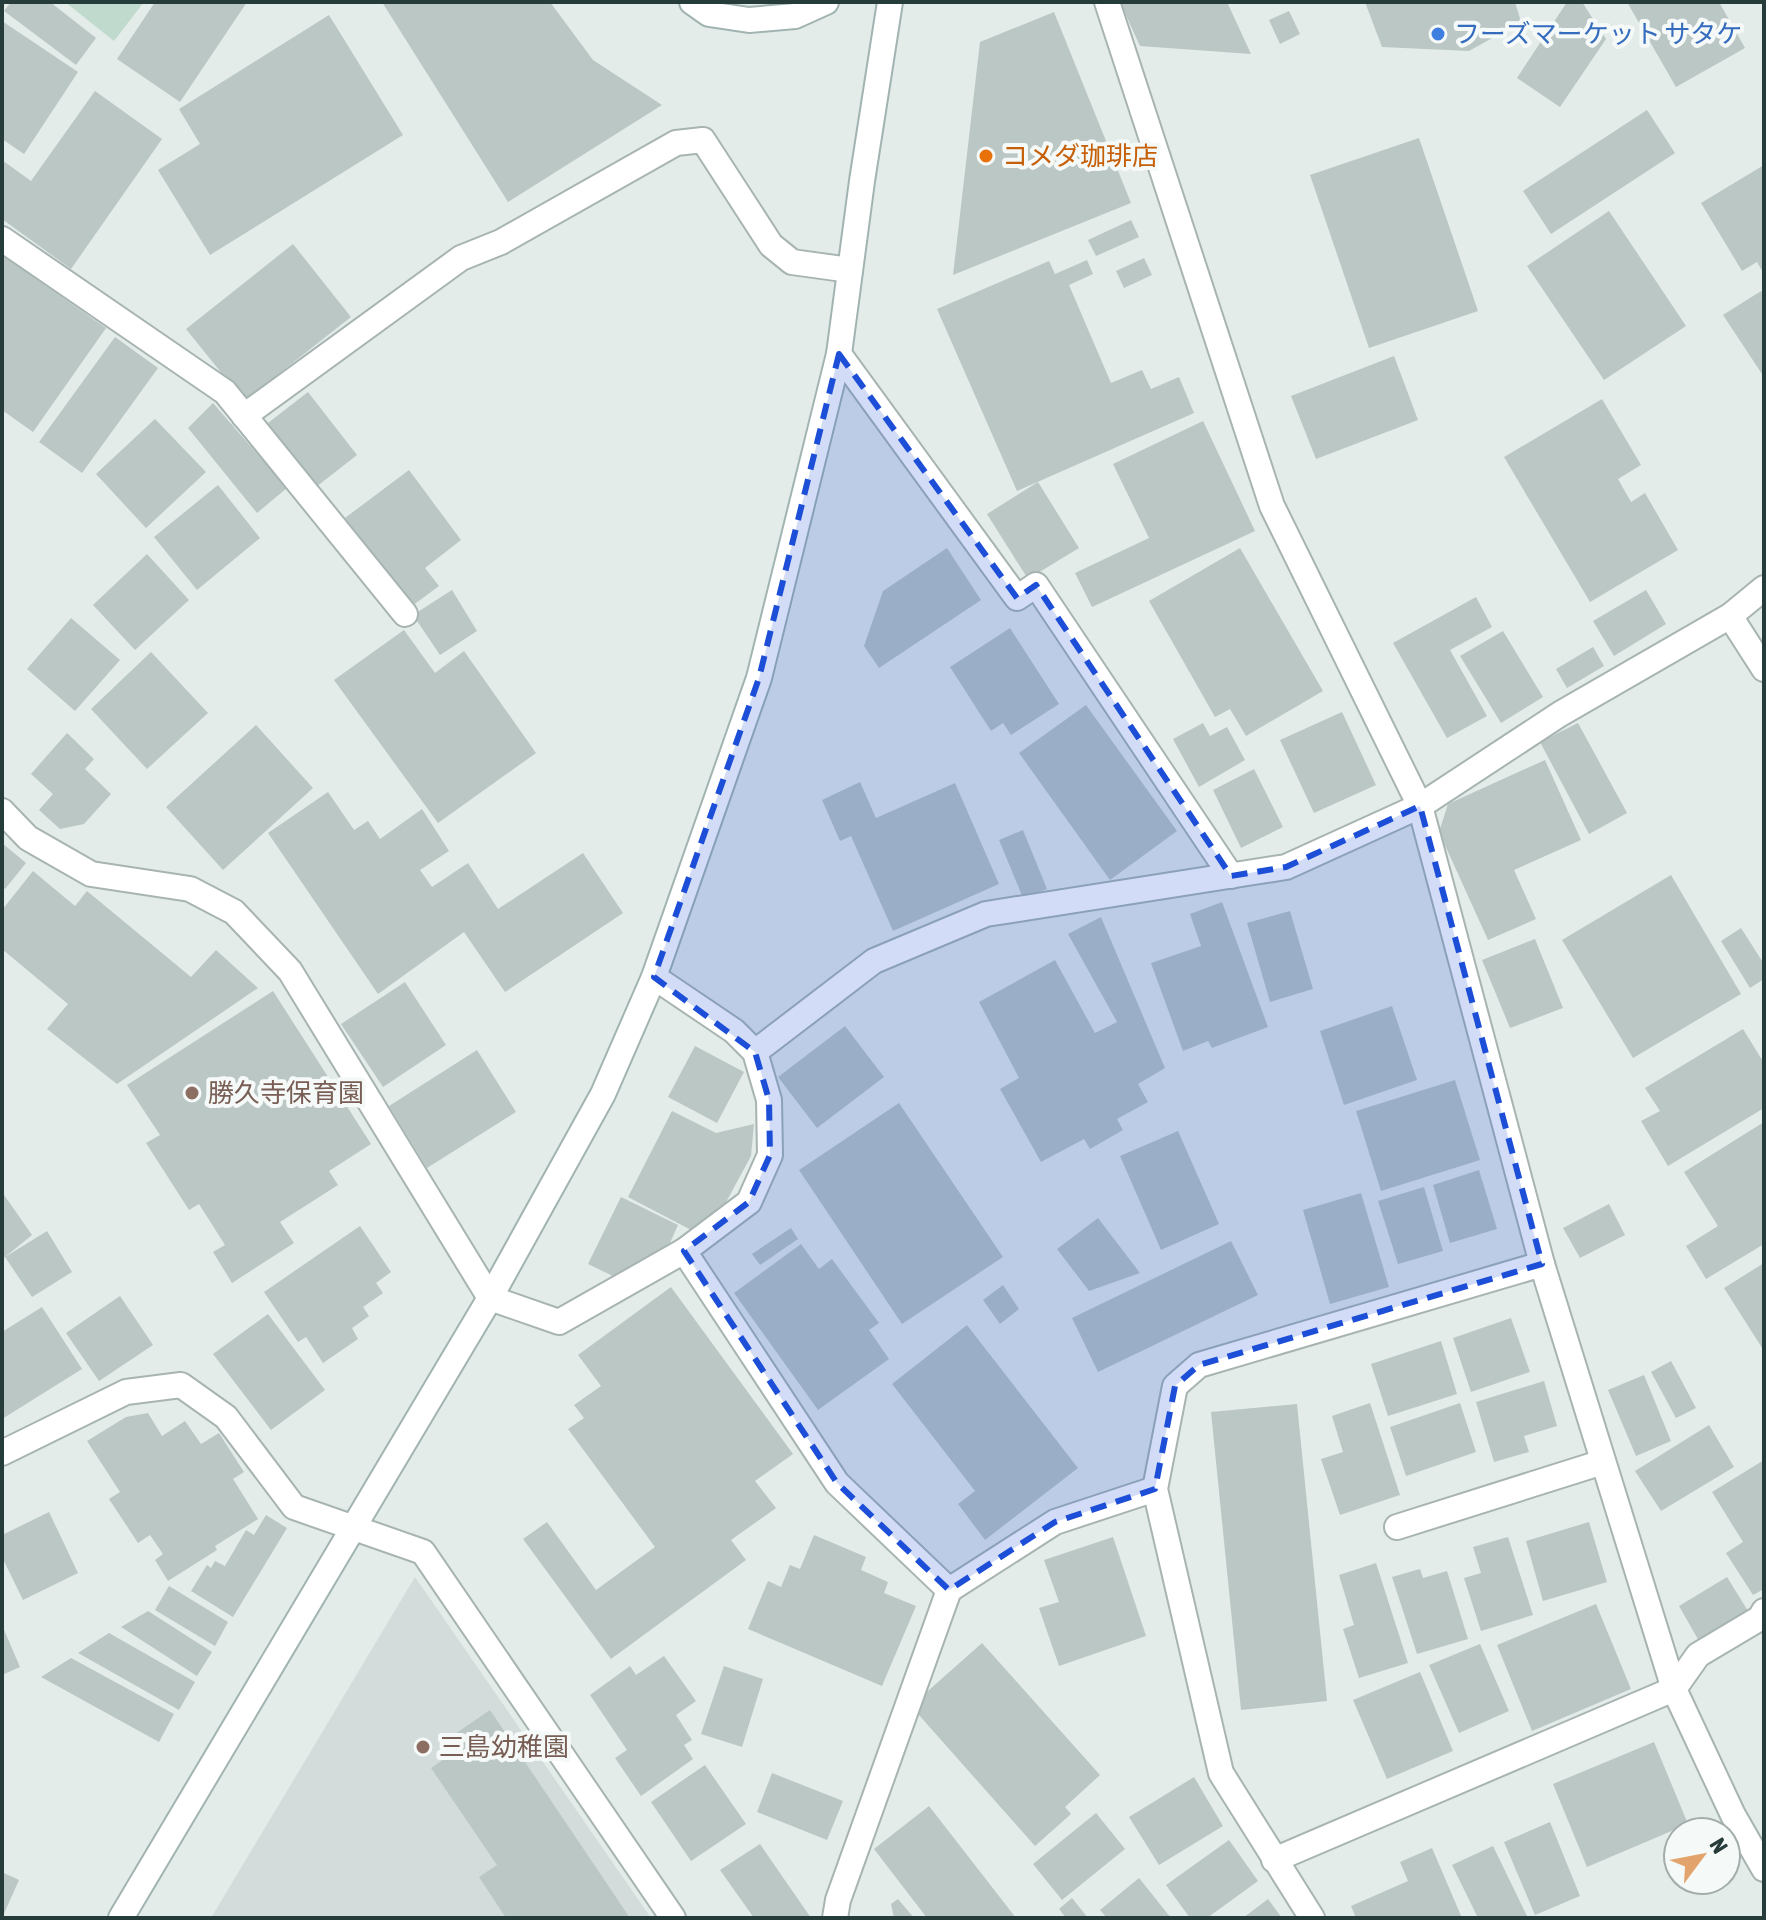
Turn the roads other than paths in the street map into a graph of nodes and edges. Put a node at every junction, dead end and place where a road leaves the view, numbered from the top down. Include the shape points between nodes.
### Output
1 (692, 2) edge
2 (826, 2) edge
3 (890, 2) edge
4 (1107, 2) edge
5 (2, 239) edge
6 (850, 270) junction
7 (839, 354) junction
8 (244, 416) junction
9 (1764, 588) edge
10 (405, 614) dead end
11 (1730, 616) junction
12 (1764, 669) edge
13 (1420, 806) junction
14 (3, 814) edge
15 (1231, 876) junction
16 (654, 977) junction
17 (755, 1052) junction
18 (684, 1251) junction
19 (1542, 1264) junction
20 (490, 1298) junction
21 (2, 1453) edge
22 (1603, 1462) junction
23 (1155, 1489) junction
24 (354, 1527) junction
25 (1397, 1527) dead end
26 (949, 1590) junction
27 (1764, 1611) edge
28 (1674, 1689) junction
29 (1274, 1860) junction
30 (1764, 1869) edge
31 (121, 1918) edge
32 (673, 1918) edge
33 (835, 1918) edge
34 (1312, 1918) edge

1 - 2 street via 709,14 749,20 795,16
3 - 6 street
4 - 13 street via 1272,506
5 - 8 street via 225,392
6 - 7 street
6 - 8 street via 792,262 771,245 703,140 676,143 501,242 461,258
7 - 15 street via 1017,598 1036,585
7 - 16 street via 759,678
8 - 10 street
9 - 11 street
11 - 12 street
11 - 13 street via 1560,714
13 - 15 street via 1286,867
13 - 19 street
14 - 20 street via 28,838 91,874 190,889 234,912 290,971
15 - 17 street via 986,914 874,961
16 - 17 street via 734,1031
16 - 20 street via 603,1094
17 - 18 street via 769,1100 770,1155 749,1202
18 - 20 street via 559,1322
18 - 26 street via 837,1483
19 - 22 street
19 - 23 street via 1199,1365 1175,1386
20 - 24 street
21 - 24 street via 126,1392 181,1385 226,1417 294,1507
22 - 25 street
22 - 28 street
23 - 26 street via 1055,1522
23 - 29 street via 1221,1773
24 - 31 street
24 - 32 street via 423,1552
26 - 33 street
27 - 28 street via 1698,1655
28 - 29 street
28 - 30 street
29 - 34 street

